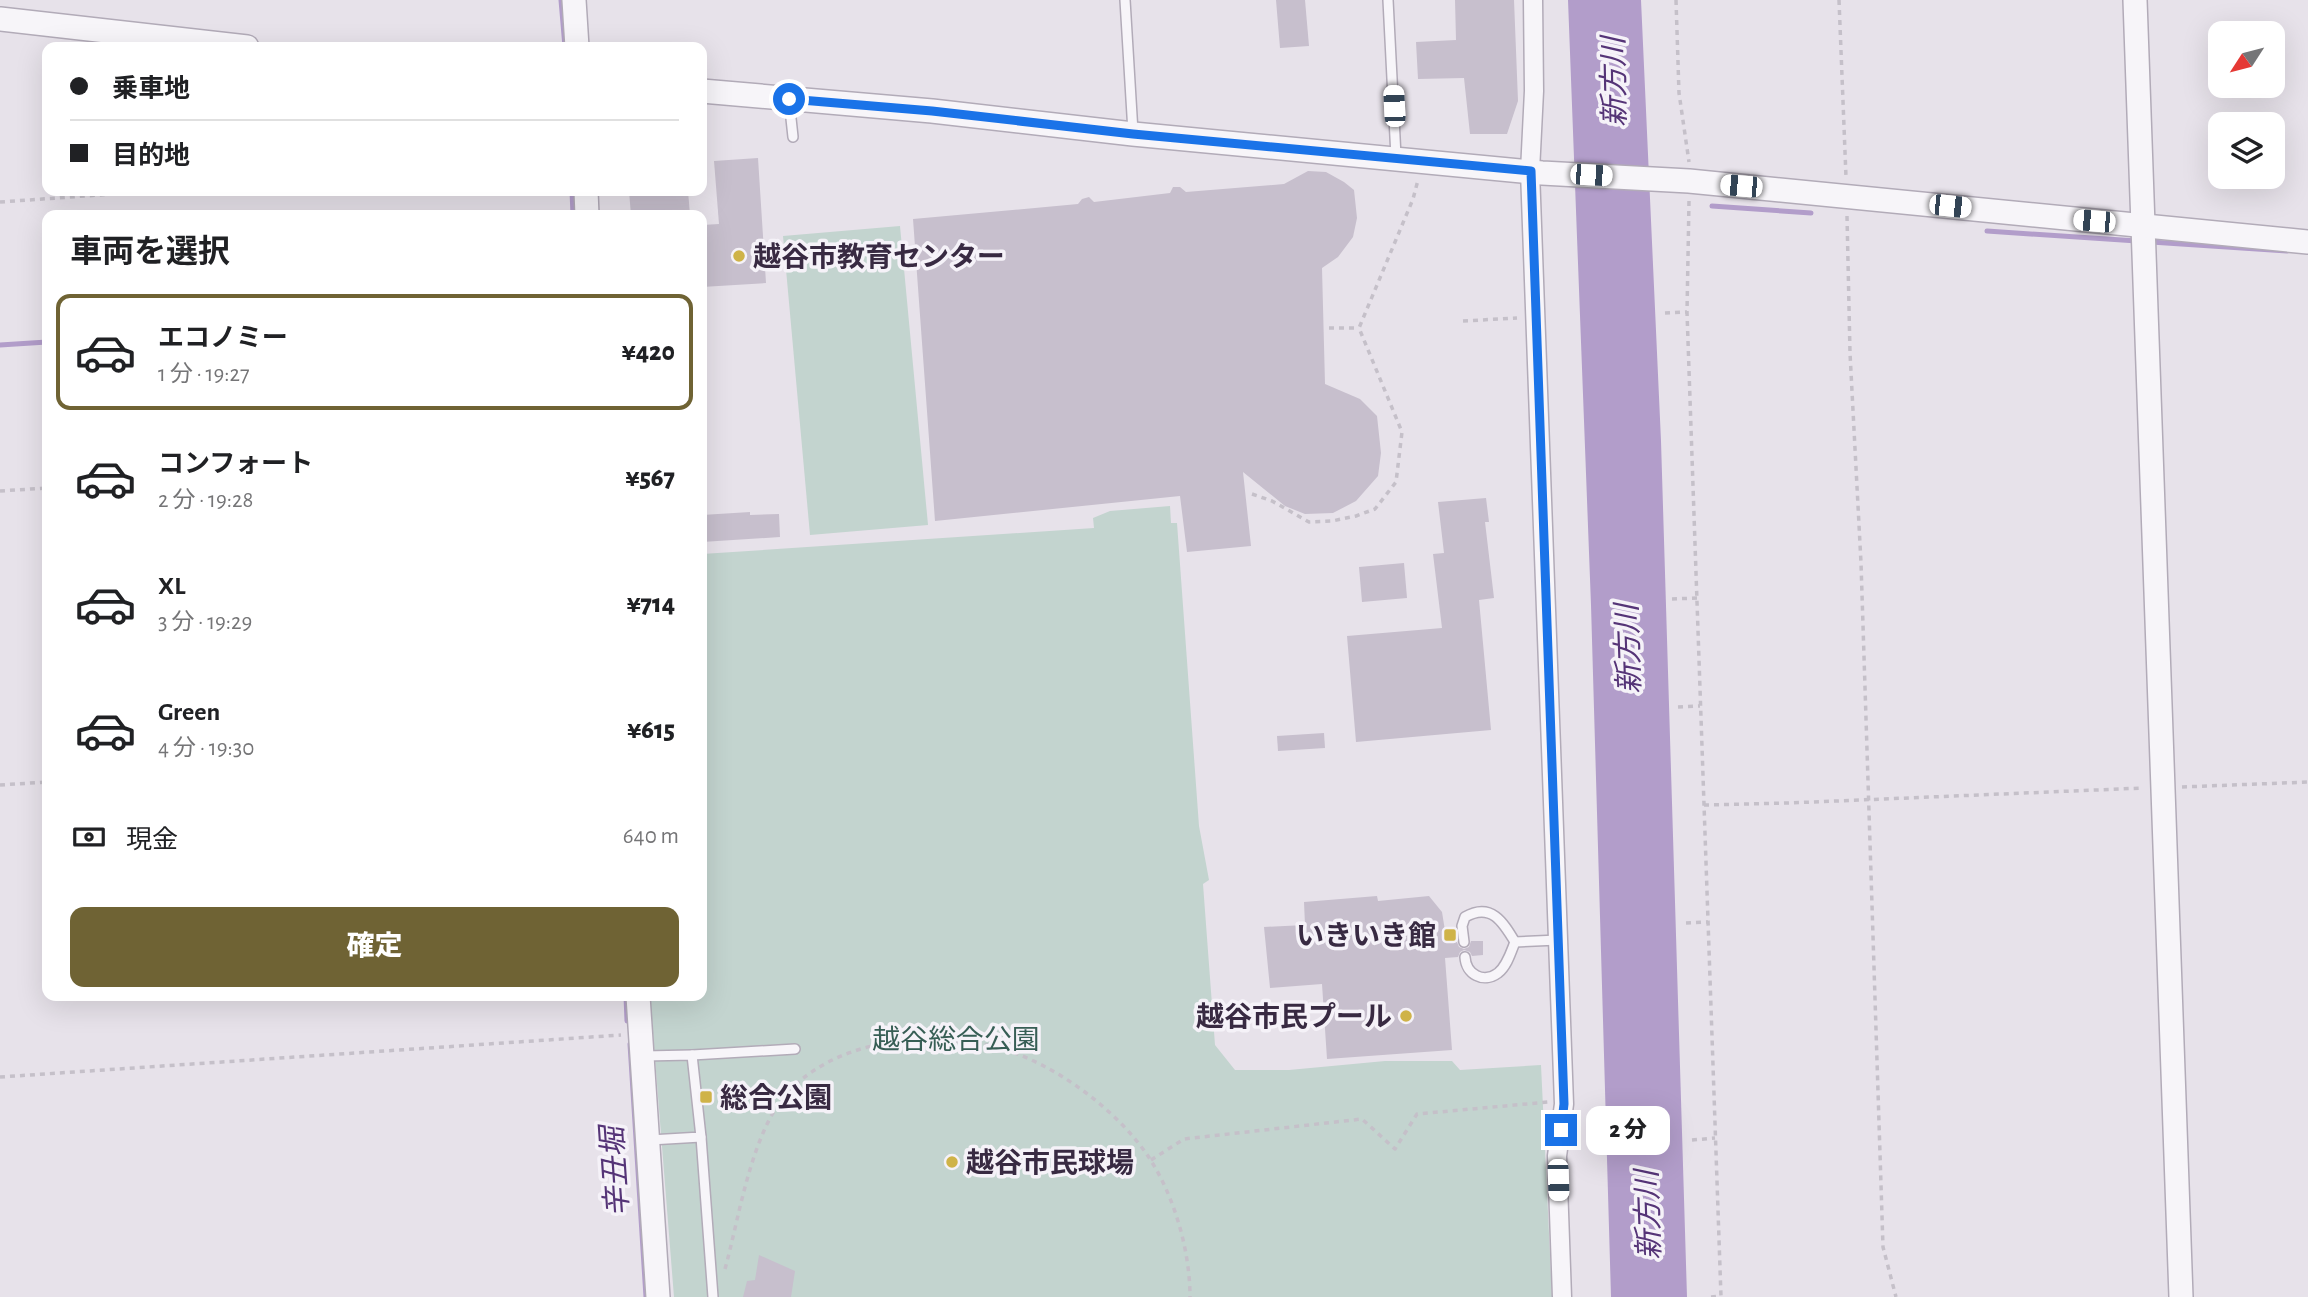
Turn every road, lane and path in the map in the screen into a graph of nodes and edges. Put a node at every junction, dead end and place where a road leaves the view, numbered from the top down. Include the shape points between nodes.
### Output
1 (574, 0) edge
2 (1125, 0) edge
3 (1388, 0) edge
4 (1533, 0) edge
5 (1676, 0) edge
6 (1839, 0) edge
7 (2135, 0) edge
8 (0, 19) edge
9 (203, 42) edge
10 (577, 42) edge
11 (707, 91) edge
12 (789, 99) junction
13 (1133, 134) junction
14 (793, 136) dead end
15 (1407, 159) junction
16 (1536, 172) junction
17 (1689, 181) junction
18 (85, 196) edge
19 (1847, 197) junction
20 (0, 202) edge
21 (2143, 226) junction
22 (2308, 242) edge
23 (1687, 312) junction
24 (1665, 313) dead end
25 (1537, 317) junction
26 (1463, 321) dead end
27 (1329, 328) dead end
28 (1359, 328) junction
29 (42, 488) edge
30 (0, 491) edge
31 (1252, 494) dead end
32 (1697, 598) junction
33 (1672, 599) dead end
34 (1678, 706) dead end
35 (1700, 706) junction
36 (42, 782) edge
37 (2308, 782) edge
38 (0, 785) edge
39 (2163, 788) junction
40 (1868, 799) junction
41 (1704, 805) junction
42 (1708, 922) junction
43 (1686, 923) dead end
44 (1558, 940) junction
45 (1464, 942) dead end
46 (1515, 942) junction
47 (1465, 957) dead end
48 (638, 1001) edge
49 (642, 1045) junction
50 (795, 1049) dead end
51 (692, 1055) junction
52 (0, 1077) edge
53 (1564, 1100) junction
54 (701, 1137) junction
55 (1716, 1138) junction
56 (648, 1140) junction
57 (1692, 1140) dead end
58 (1150, 1161) junction
59 (724, 1272) dead end
60 (658, 1297) edge
61 (713, 1297) edge
62 (1190, 1297) edge
63 (1562, 1297) edge
64 (1711, 1297) edge
65 (1721, 1297) edge
66 (1896, 1297) edge
67 (2181, 1297) edge

1 - 10 street
2 - 13 lane
3 - 15 lane
4 - 16 street
5 - 17 path via 1679,93
6 - 19 path
7 - 21 street
8 - 9 street
11 - 12 street
12 - 13 street
12 - 14 lane
13 - 15 street
15 - 16 street
15 - 28 path via 1419,184
16 - 17 street
16 - 25 street
17 - 19 street
17 - 23 path
18 - 20 path
19 - 21 street
19 - 40 path
21 - 22 street
21 - 39 street
23 - 24 path
23 - 32 path
25 - 26 path
25 - 44 street
27 - 28 path
28 - 31 path via 1402,432 1396,482 1375,509 1332,521 1309,522
29 - 30 path
32 - 33 path
32 - 35 path
34 - 35 path
35 - 41 path
36 - 38 path
37 - 39 path
39 - 40 path
39 - 67 street
40 - 41 path
40 - 66 path via 1883,1247
41 - 42 path
42 - 43 path
42 - 55 path
44 - 46 lane
44 - 53 street
45 - 46 lane via 1465,917 1485,912 1498,916
46 - 47 lane via 1498,973 1486,977 1469,971
48 - 49 street
49 - 51 lane
49 - 52 path
49 - 56 street
50 - 51 lane
51 - 54 lane
53 - 58 path via 1417,1114 1395,1149 1362,1119 1184,1139
53 - 63 street via 1557,1156
54 - 56 lane
54 - 61 lane
55 - 57 path
55 - 65 path
56 - 60 street
58 - 59 path via 1095,1100 1051,1069 1000,1048 902,1040 866,1047 825,1063 792,1088 765,1126
58 - 62 path via 1170,1198 1183,1244
64 - 65 path

